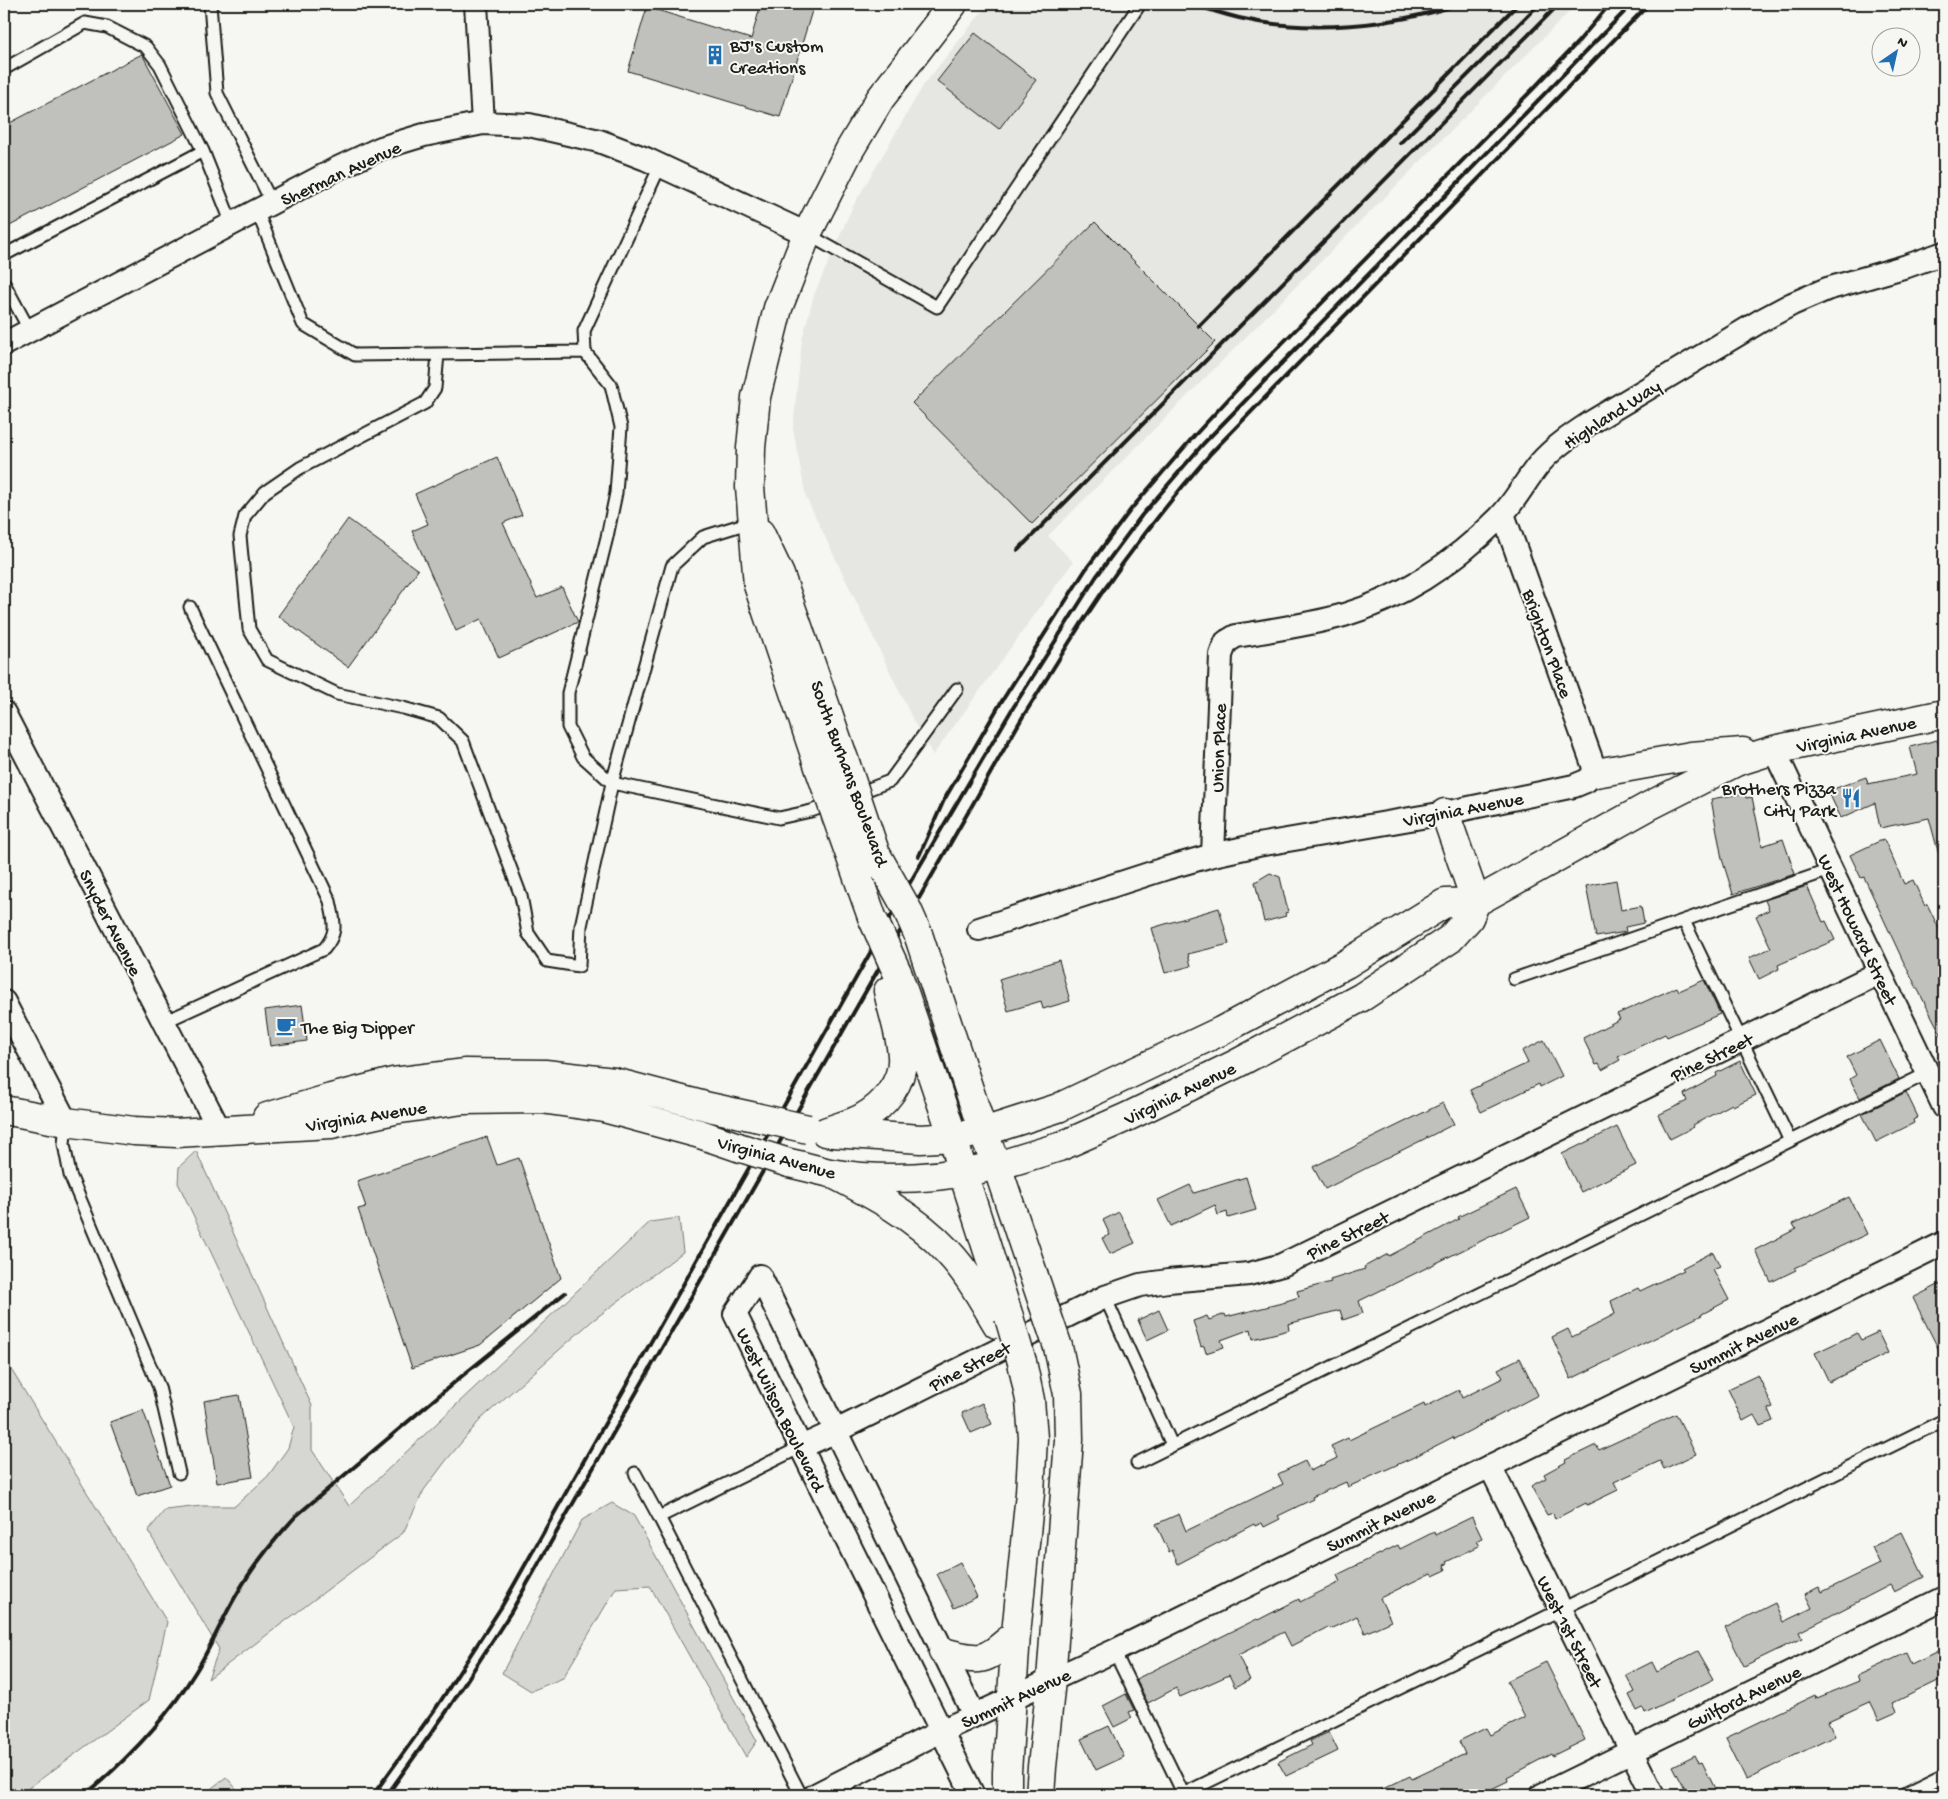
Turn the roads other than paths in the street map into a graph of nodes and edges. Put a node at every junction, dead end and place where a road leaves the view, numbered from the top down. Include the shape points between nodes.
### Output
1 (210, 4) edge
2 (476, 4) edge
3 (953, 4) edge
4 (1140, 4) edge
5 (4, 69) edge
6 (483, 123) junction
7 (203, 151) junction
8 (660, 166) junction
9 (265, 207) junction
10 (232, 224) junction
11 (807, 234) junction
12 (1944, 253) edge
13 (4, 255) edge
14 (4, 283) edge
15 (30, 331) junction
16 (4, 344) edge
17 (585, 352) junction
18 (438, 354) junction
19 (1502, 514) junction
20 (754, 521) junction
21 (190, 607) dead end
22 (1226, 642) joint
23 (957, 689) dead end
24 (4, 713) edge
25 (1944, 714) edge
26 (1774, 750) junction
27 (833, 766) junction
28 (1596, 773) junction
29 (612, 783) junction
30 (1445, 813) junction
31 (1213, 855) junction
32 (1830, 870) junction
33 (1476, 902) junction
34 (1684, 921) junction
35 (979, 929) dead end
36 (1879, 973) junction
37 (1514, 979) dead end
38 (892, 980) junction
39 (4, 1002) edge
40 (164, 1022) junction
41 (1742, 1040) junction
42 (1928, 1073) junction
43 (1944, 1104) edge
44 (4, 1110) edge
45 (66, 1122) junction
46 (816, 1130) junction
47 (220, 1131) junction
48 (983, 1132) junction
49 (953, 1137) junction
50 (1790, 1141) junction
51 (997, 1166) junction
52 (831, 1173) junction
53 (963, 1173) junction
54 (1944, 1243) edge
55 (1104, 1297) junction
56 (1003, 1321) junction
57 (1944, 1420) edge
58 (836, 1432) junction
59 (1172, 1445) junction
60 (801, 1447) junction
61 (1137, 1463) dead end
62 (1490, 1466) junction
63 (179, 1473) dead end
64 (635, 1473) dead end
65 (659, 1517) junction
66 (1944, 1598) edge
67 (1560, 1610) junction
68 (1016, 1634) junction
69 (1114, 1651) junction
70 (944, 1652) junction
71 (1051, 1680) junction
72 (1012, 1698) junction
73 (974, 1716) junction
74 (941, 1731) junction
75 (1631, 1751) junction
76 (1944, 1775) edge
77 (1183, 1794) edge
78 (801, 1795) edge
79 (815, 1795) edge
80 (973, 1795) edge
81 (1007, 1795) edge
82 (1040, 1795) edge
83 (1542, 1795) edge
84 (1652, 1795) edge
85 (1903, 1795) edge

1 - 9 lane via 217,93
2 - 6 street
3 - 11 main road, South Burhans Boulevard via 880,99
4 - 11 lane via 937,307
5 - 7 lane via 85,24 107,27 146,47 160,65
6 - 8 street, Sherman Avenue via 529,125 567,133 599,141
6 - 9 street, Sherman Avenue via 381,148
7 - 10 lane
7 - 13 lane
8 - 11 street, Sherman Avenue
8 - 17 lane via 584,331
9 - 10 street, Sherman Avenue
9 - 18 lane via 303,324 355,355
10 - 15 street, Sherman Avenue
11 - 20 main road, South Burhans Boulevard via 778,308 756,397 750,487
12 - 19 street, Highland Way via 1827,289 1762,320 1564,441 1540,463
14 - 15 lane
15 - 16 street, Sherman Avenue
17 - 18 lane
17 - 29 lane via 611,385 621,428 616,493 568,694 568,727 583,757
18 - 29 lane via 435,388 425,403 300,468 265,492 246,516 240,536 249,629 267,660 337,694 439,718 463,741 520,896 528,933 547,961 579,966 581,926
19 - 22 street, Highland Way via 1475,542 1442,568 1404,591 1343,615 1236,636
19 - 28 street, Brighton Place
20 - 27 main road, South Burhans Boulevard via 780,575
20 - 29 lane via 702,537 672,566
21 - 40 lane via 330,901 335,925 332,939 324,949
22 - 31 street, Union Place via 1221,655
23 - 29 lane via 890,780 811,812 779,818
24 - 40 street, Snyder Avenue
25 - 26 main road, Virginia Avenue
26 - 28 main road via 1691,756
26 - 32 street, West Howard Street
26 - 33 main road, Virginia Avenue via 1736,762 1693,782
27 - 38 main road, South Burhans Boulevard, bridge via 872,917
27 - 48 main road, South Burhans Boulevard, bridge via 918,934
28 - 30 street, Virginia Avenue via 1574,786
30 - 31 street, Virginia Avenue
30 - 33 main road
31 - 35 street, Virginia Avenue
32 - 34 lane
32 - 36 street, West Howard Street
33 - 48 main road, Virginia Avenue via 1445,903 1346,964 1221,1031 1058,1108
33 - 51 main road, Virginia Avenue via 1469,918 1450,939 1362,997 1127,1117 1059,1148
34 - 37 lane
34 - 41 lane
36 - 41 street, Pine Street
36 - 42 street, West Howard Street
38 - 46 main road via 902,1055 896,1085 862,1118
38 - 49 main road, South Burhans Boulevard
39 - 45 street
40 - 47 street, Snyder Avenue
41 - 50 lane
41 - 55 street, Pine Street via 1282,1265 1249,1274 1140,1285
42 - 43 street, West Howard Street
42 - 50 lane
44 - 45 main road, Virginia Avenue
45 - 47 main road, Virginia Avenue via 151,1132
45 - 63 lane via 64,1144 70,1175 158,1386
46 - 47 main road, Virginia Avenue, bridge via 709,1108 614,1082 545,1074 466,1073 393,1082
46 - 49 main road, Virginia Avenue via 921,1139
47 - 52 main road, Virginia Avenue, bridge via 330,1124 464,1100 541,1099 604,1108
48 - 49 main road, Virginia Avenue
48 - 51 main road, South Burhans Boulevard
49 - 53 main road
50 - 59 lane
51 - 53 main road, Virginia Avenue
51 - 71 main road, bridge via 1058,1348 1068,1394 1069,1440
52 - 53 main road, Virginia Avenue via 885,1177
52 - 56 main road via 877,1196 918,1225 948,1251
53 - 56 main road
54 - 62 street, Summit Avenue
55 - 58 street, Pine Street
55 - 59 lane
56 - 68 main road via 1030,1400 1033,1438
57 - 67 lane
58 - 60 street, Pine Street
58 - 60 street, West Wilson Boulevard via 760,1276 735,1314
58 - 70 street, West Wilson Boulevard
59 - 61 lane
60 - 65 lane
60 - 74 street, West Wilson Boulevard
62 - 67 street, West 1st Street
62 - 69 street, Summit Avenue
64 - 65 lane
65 - 78 lane
66 - 75 street, Guilford Avenue
67 - 75 street, West 1st Street
67 - 77 lane
68 - 70 main road via 989,1656 970,1659
68 - 72 main road
69 - 71 street, Summit Avenue
69 - 77 lane
70 - 73 street, West Wilson Boulevard
71 - 72 street, Summit Avenue
71 - 82 main road
72 - 73 street, Summit Avenue
72 - 81 main road
73 - 74 street, Summit Avenue
74 - 79 street, Summit Avenue
74 - 80 street, West Wilson Boulevard
75 - 83 street, Guilford Avenue
75 - 84 street, West 1st Street
76 - 85 lane

